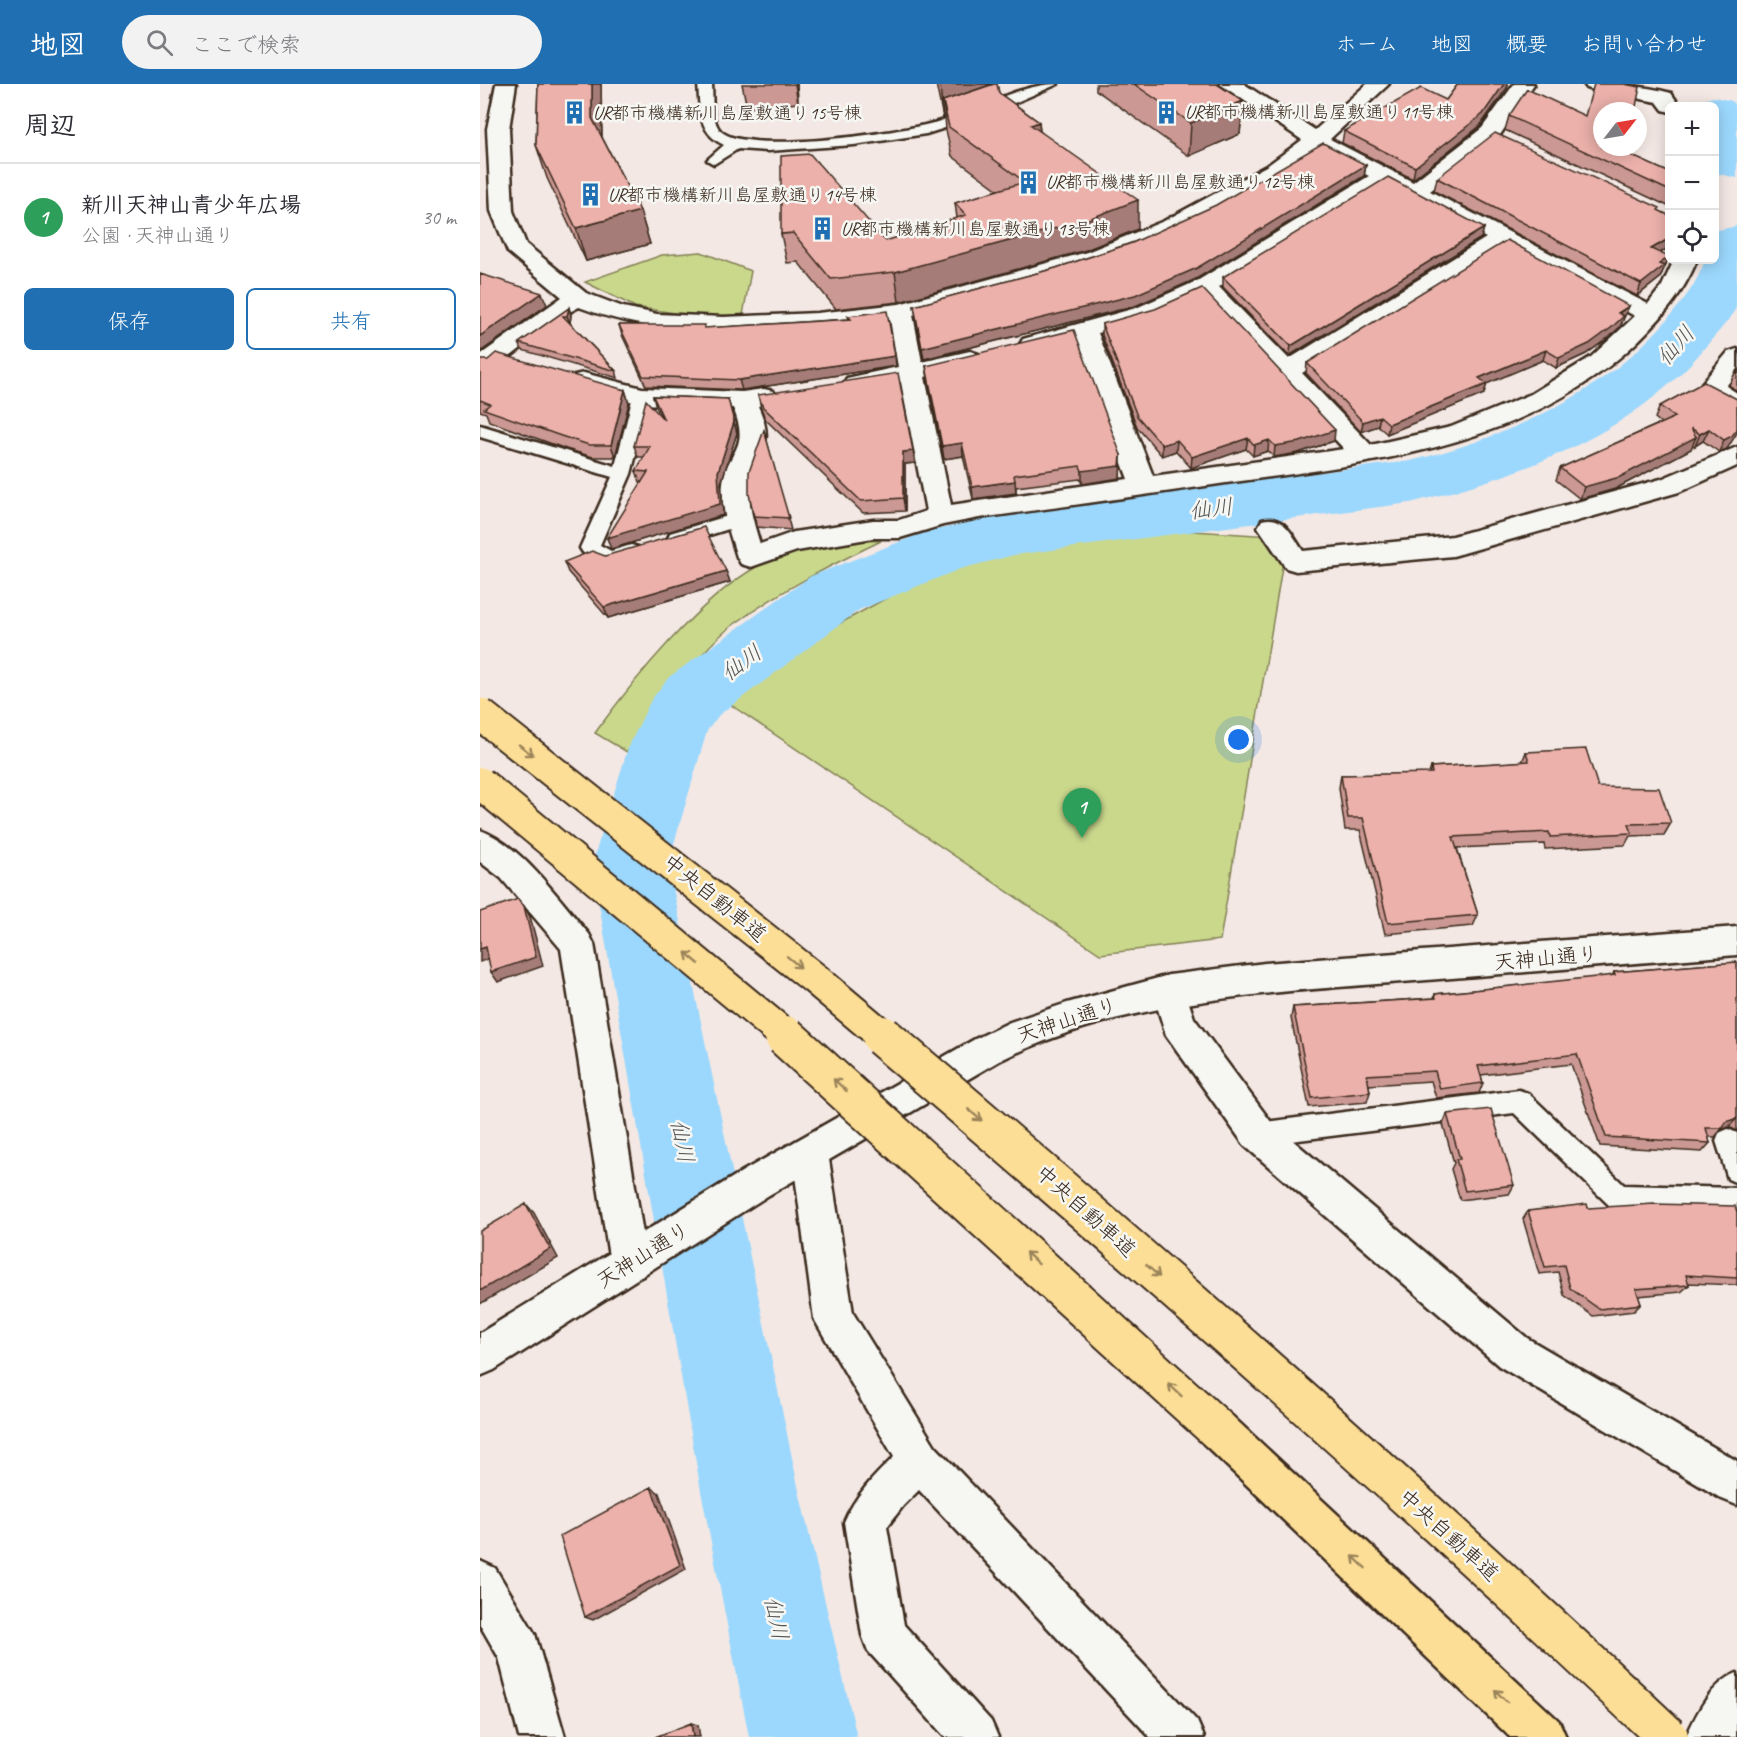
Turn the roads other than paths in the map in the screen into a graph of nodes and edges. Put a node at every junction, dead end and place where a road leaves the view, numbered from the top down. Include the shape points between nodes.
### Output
1 (506, 84) edge
2 (705, 84) edge
3 (1051, 84) edge
4 (1230, 84) edge
5 (1379, 84) edge
6 (1524, 84) edge
7 (1594, 84) edge
8 (1033, 87) edge
9 (1667, 102) edge
10 (1490, 133) junction
11 (1316, 140) junction
12 (1511, 143) edge
13 (735, 144) junction
14 (714, 160) dead end
15 (1385, 176) junction
16 (1415, 191) junction
17 (491, 213) edge
18 (1504, 237) junction
19 (1683, 264) edge
20 (1205, 286) junction
21 (578, 298) junction
22 (900, 311) junction
23 (1651, 315) junction
24 (1085, 330) junction
25 (1737, 357) edge
26 (489, 360) edge
27 (530, 364) edge
28 (1286, 372) junction
29 (912, 373) junction
30 (561, 374) edge
31 (835, 387) edge
32 (789, 393) edge
33 (642, 396) junction
34 (742, 400) junction
35 (1737, 404) edge
36 (480, 431) edge
37 (1365, 455) junction
38 (1737, 456) edge
39 (622, 474) junction
40 (1143, 485) junction
41 (940, 516) junction
42 (738, 519) junction
43 (1272, 527) dead end
44 (480, 714) edge
45 (480, 783) edge
46 (480, 843) edge
47 (1737, 941) edge
48 (1169, 990) junction
49 (1258, 1134) junction
50 (1728, 1141) edge
51 (810, 1153) junction
52 (1737, 1171) edge
53 (1737, 1200) edge
54 (640, 1256) junction
55 (480, 1356) edge
56 (920, 1461) junction
57 (1737, 1484) edge
58 (484, 1599) edge
59 (1737, 1695) edge
60 (542, 1737) edge
61 (975, 1737) edge
62 (1181, 1737) edge
63 (1543, 1737) edge
64 (1668, 1737) edge
65 (1709, 1737) edge

1 - 17 street
2 - 13 lane via 709,124 717,135
3 - 8 lane
4 - 11 street
5 - 11 street
6 - 10 street
7 - 9 street via 1664,97
8 - 13 lane via 944,125 870,140 758,147
10 - 12 street
10 - 16 street
11 - 15 street
11 - 22 street via 1276,170 1232,195 1134,243
13 - 14 lane
15 - 16 street
15 - 20 street
16 - 18 street
17 - 21 street via 516,247
18 - 23 street
18 - 28 street
19 - 23 street via 1672,288
20 - 24 street via 1145,313
20 - 28 street
21 - 22 street via 617,313 689,323 763,323
21 - 26 street
22 - 29 street
23 - 37 street via 1600,363 1540,400 1458,434
24 - 29 street
24 - 40 street
25 - 35 street via 1711,388
26 - 27 street
28 - 37 street
29 - 31 street
29 - 41 street
30 - 33 street
32 - 34 street
33 - 34 street
33 - 39 lane
34 - 42 street via 750,413 751,448 738,475
36 - 39 lane
37 - 40 street
38 - 43 street via 1670,486 1454,546 1296,561
39 - 42 lane via 589,548 609,558
40 - 41 street
41 - 42 street via 900,529 794,542 751,557
44 -> 64 highway, 中央自動車道, bridge via 814,978 1024,1156 1536,1612
63 -> 45 highway, bridge via 1218,1430 780,1031
46 - 54 street via 512,869 577,944
47 - 48 street, 天神山通り via 1265,978
48 - 49 street via 1178,1024
48 - 51 street, 天神山通り via 1022,1033
49 - 53 lane via 1519,1101 1619,1197
49 - 57 street via 1513,1352
50 - 52 lane
51 - 54 street, 天神山通り
51 - 56 street via 834,1319
54 - 55 street, 天神山通り
56 - 61 street via 888,1491 866,1522 884,1635
56 - 62 street
58 - 60 street via 519,1650
59 - 65 street

